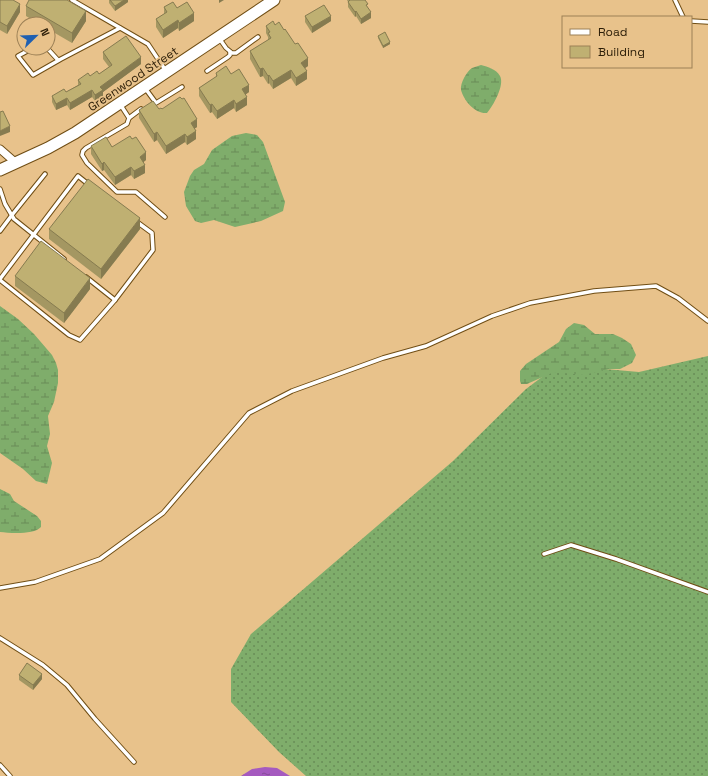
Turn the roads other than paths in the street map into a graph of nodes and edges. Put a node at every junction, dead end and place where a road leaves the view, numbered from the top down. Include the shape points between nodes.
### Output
1 (72, 0) edge
2 (274, 0) edge
3 (675, 0) edge
4 (683, 16) edge
5 (692, 21) edge
6 (708, 22) edge
7 (120, 28) junction
8 (218, 37) junction
9 (258, 37) dead end
10 (230, 52) junction
11 (18, 56) edge
12 (54, 56) edge
13 (58, 60) junction
14 (207, 71) dead end
15 (167, 72) junction
16 (145, 87) junction
17 (182, 87) dead end
18 (154, 101) junction
19 (120, 104) junction
20 (129, 118) junction
21 (0, 149) edge
22 (16, 163) junction
23 (0, 170) edge
24 (46, 174) dead end
25 (90, 185) edge
26 (0, 190) edge
27 (12, 215) junction
28 (165, 217) dead end
29 (134, 219) edge
30 (0, 231) edge
31 (34, 235) junction
32 (68, 262) edge
33 (80, 272) edge
34 (0, 280) edge
35 (115, 300) junction
36 (708, 320) edge
37 (544, 554) dead end
38 (0, 588) edge
39 (708, 592) edge
40 (0, 638) edge
41 (134, 762) dead end
42 (0, 765) edge
43 (10, 776) edge

1 - 7 lane
2 - 8 main road, Greenwood Street
3 - 4 lane
5 - 6 lane
7 - 13 lane
7 - 15 lane via 148,44
8 - 10 lane
8 - 15 main road, Greenwood Street
9 - 10 lane via 236,53
10 - 14 lane via 228,57
11 - 13 lane via 33,75
12 - 13 lane
15 - 16 main road, Greenwood Street
16 - 18 lane
16 - 19 main road, Greenwood Street
17 - 18 lane via 156,103
18 - 20 lane
19 - 20 lane
19 - 22 main road, Greenwood Street via 70,136
20 - 28 lane via 126,124 86,148 82,155 117,192 136,192
21 - 22 street
22 - 23 main road, Greenwood Street
24 - 27 lane
25 - 31 lane via 78,176
26 - 27 lane
27 - 30 lane
27 - 31 lane
29 - 35 lane via 152,233 153,250
31 - 32 lane
31 - 34 lane
33 - 35 lane
34 - 35 lane via 69,335 80,340
36 - 38 lane via 656,286 594,291 530,303 492,316 426,346 383,358 292,391 249,413 162,513 100,559 35,582
37 - 39 lane via 571,546
40 - 41 lane via 43,665 67,686
42 - 43 lane

